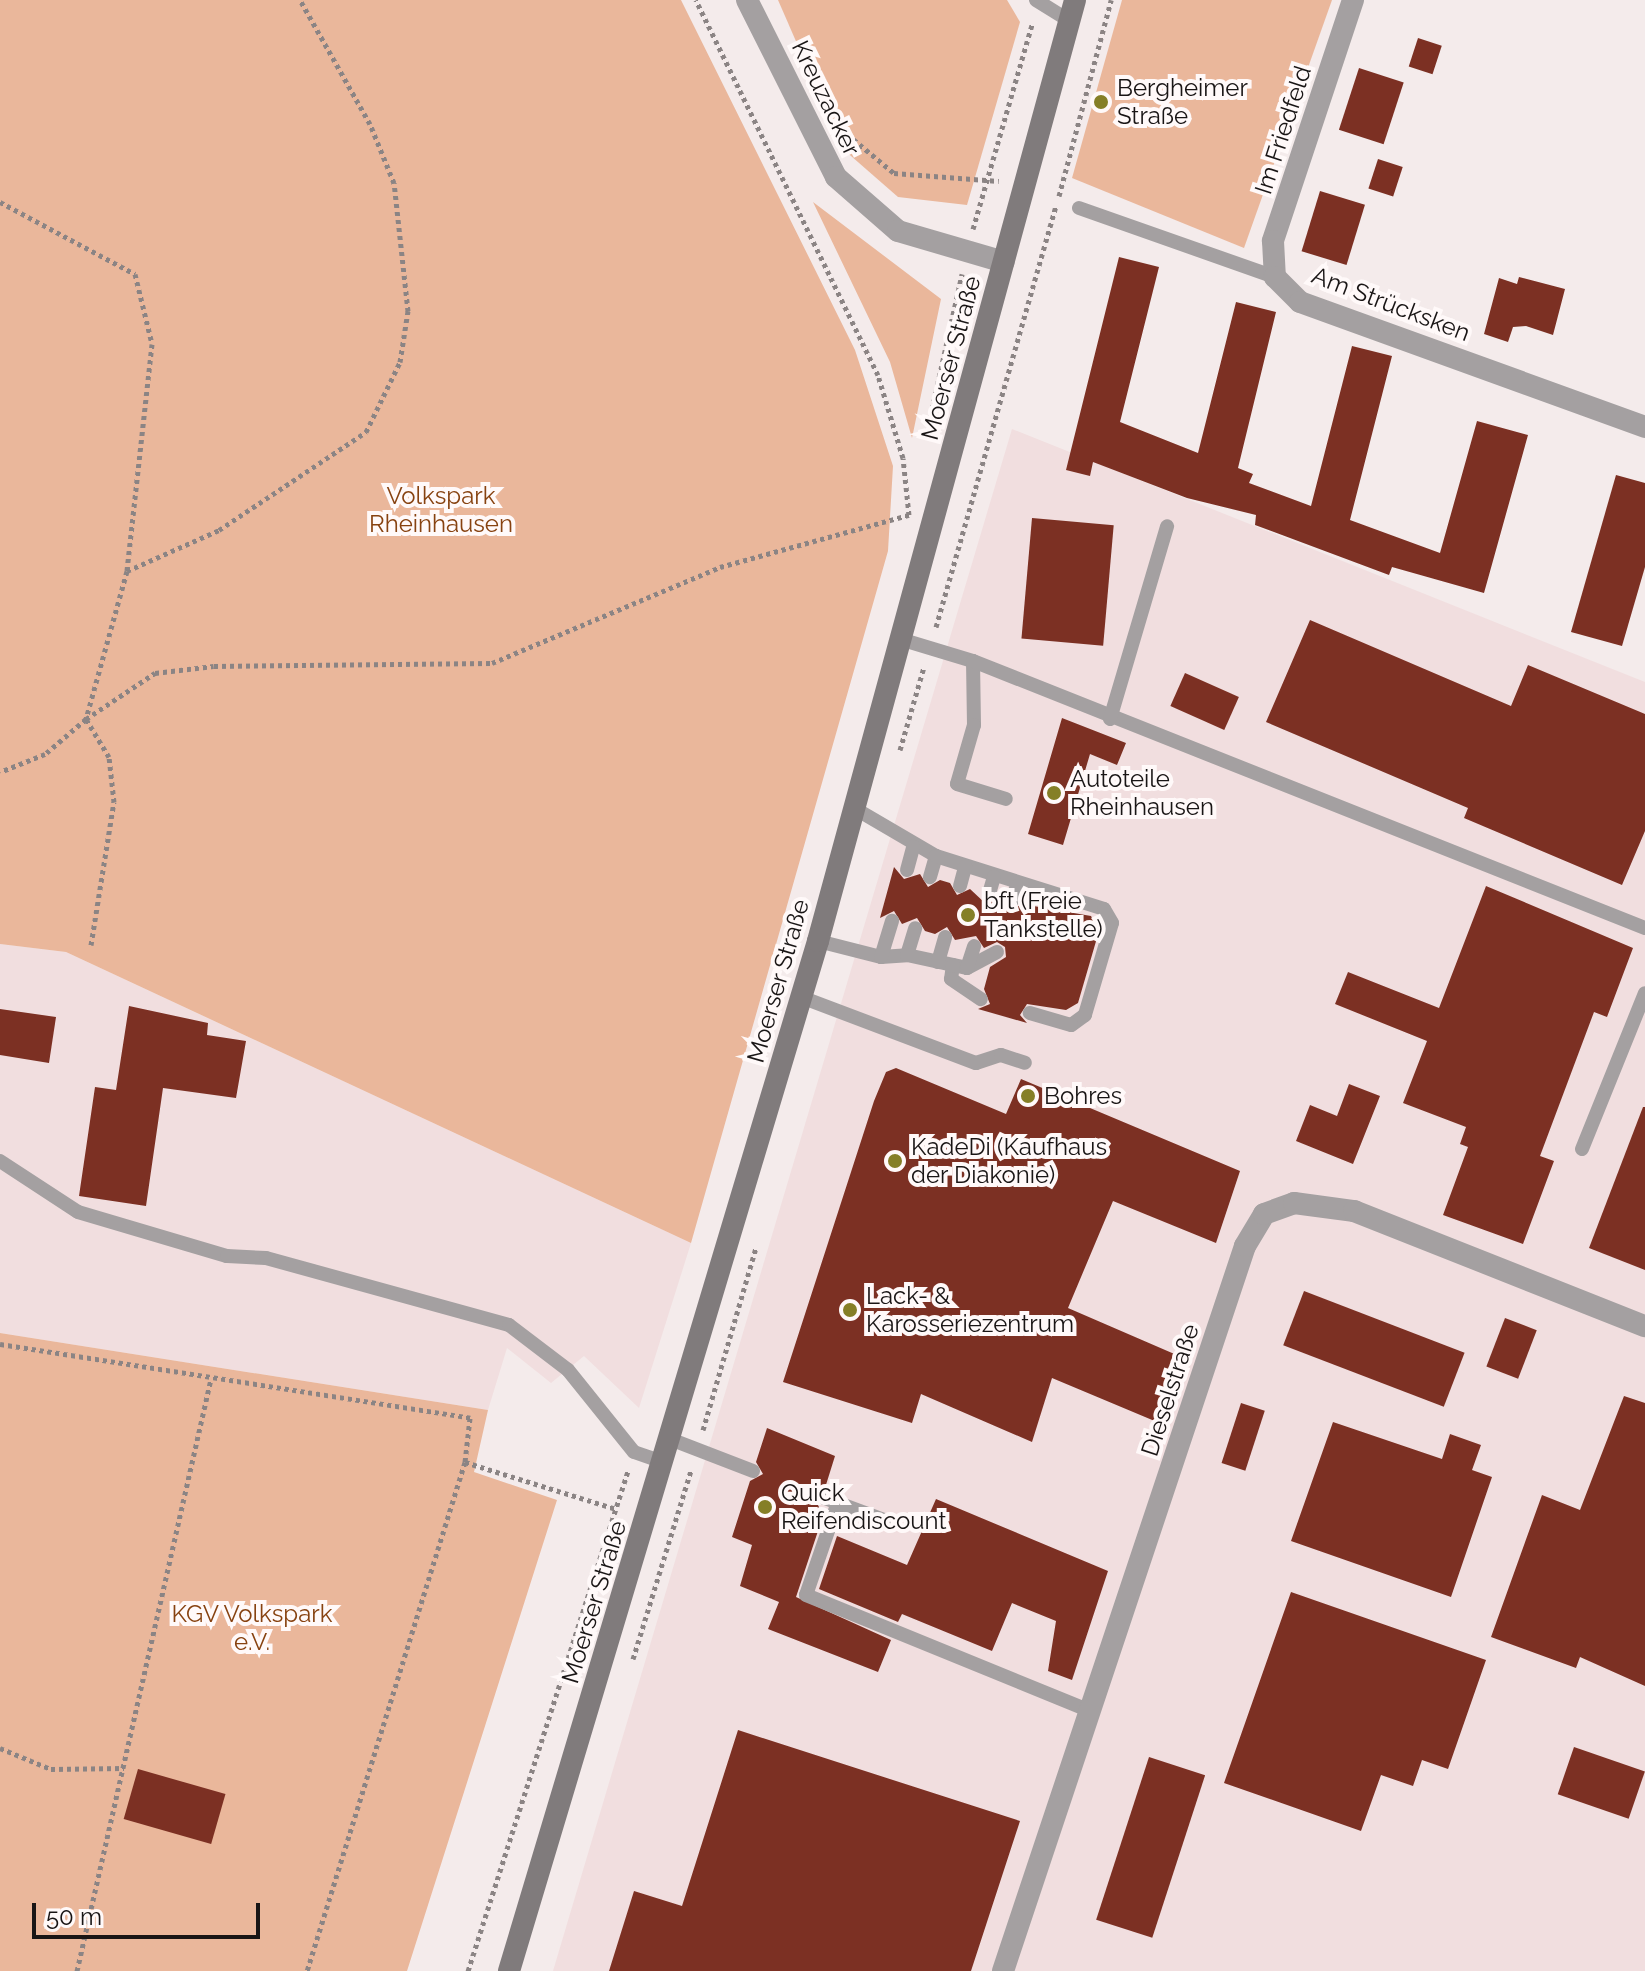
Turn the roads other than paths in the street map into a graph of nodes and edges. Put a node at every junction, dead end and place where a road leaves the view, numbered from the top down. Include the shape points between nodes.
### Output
1 (747, 0) edge
2 (1353, 0) edge
3 (1037, 2) edge
4 (1072, 11) edge
5 (1079, 208) dead end
6 (1004, 262) junction
7 (1275, 277) junction
8 (1645, 427) edge
9 (1167, 526) dead end
10 (900, 639) junction
11 (973, 661) junction
12 (1110, 719) junction
13 (1006, 799) dead end
14 (854, 808) junction
15 (913, 847) junction
16 (936, 856) junction
17 (965, 867) junction
18 (907, 870) dead end
19 (930, 877) dead end
20 (994, 877) junction
21 (960, 886) dead end
22 (1017, 886) junction
23 (989, 894) dead end
24 (1012, 901) dead end
25 (892, 921) dead end
26 (915, 928) dead end
27 (1645, 928) edge
28 (945, 937) dead end
29 (818, 941) junction
30 (974, 946) dead end
31 (997, 952) dead end
32 (907, 955) junction
33 (881, 957) junction
34 (953, 965) junction
35 (1645, 993) edge
36 (801, 997) junction
37 (981, 999) dead end
38 (1030, 1013) dead end
39 (1025, 1063) dead end
40 (1582, 1149) dead end
41 (0, 1161) edge
42 (1645, 1326) edge
43 (670, 1439) junction
44 (663, 1462) junction
45 (753, 1471) dead end
46 (822, 1497) dead end
47 (838, 1502) junction
48 (892, 1523) dead end
49 (1090, 1711) junction
50 (509, 1971) edge
51 (1003, 1971) edge

1 - 6 street, Kreuzacker via 836,177 898,231
2 - 7 street, Im Friedfeld via 1273,241
3 - 4 lane
4 - 6 main road, Moerser Straße
5 - 7 lane, Am Strücksken
6 - 10 main road, Moerser Straße
7 - 8 street, Am Strücksken via 1300,302
9 - 12 lane
10 - 11 lane
10 - 14 main road, Moerser Straße
11 - 12 lane
11 - 13 lane via 974,725 957,784
12 - 27 lane
14 - 15 lane
14 - 29 main road, Moerser Straße
15 - 16 lane
15 - 18 lane
16 - 17 lane
16 - 19 lane
17 - 20 lane
17 - 21 lane
20 - 22 lane
20 - 23 lane
22 - 24 lane
22 - 38 lane via 1104,909 1112,923 1085,1015 1071,1025
25 - 33 lane
26 - 32 lane
28 - 34 lane
29 - 33 lane
29 - 36 main road, Moerser Straße
30 - 34 lane
31 - 34 lane
32 - 33 lane
32 - 34 lane
34 - 37 lane via 951,979
35 - 40 lane
36 - 39 lane via 976,1063 1001,1055
36 - 43 main road, Moerser Straße
41 - 44 lane via 78,1212 509,1325 568,1370 634,1452
42 - 49 street, Dieselstraße via 1354,1211 1294,1203 1264,1214 1245,1246
43 - 44 main road, Moerser Straße
43 - 45 lane
44 - 50 main road, Moerser Straße
46 - 47 lane
47 - 48 lane
47 - 49 lane via 806,1595
49 - 51 street, Dieselstraße

